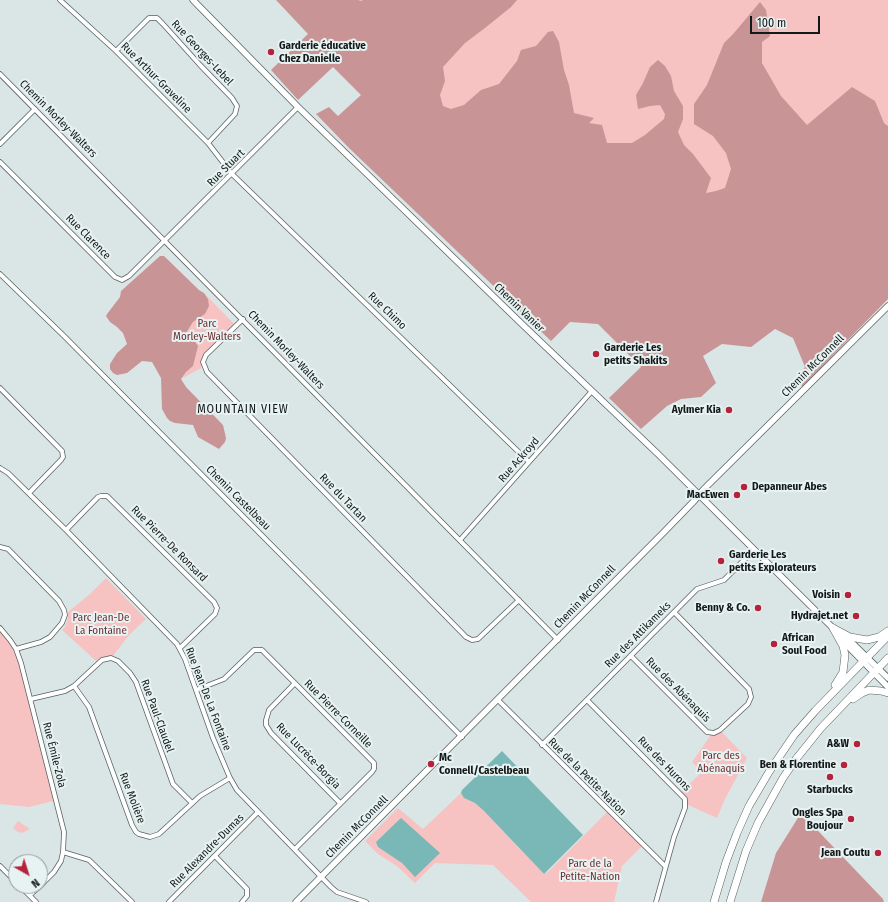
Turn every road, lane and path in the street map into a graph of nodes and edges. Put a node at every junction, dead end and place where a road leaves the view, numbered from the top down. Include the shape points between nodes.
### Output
1 (60, 0) edge
2 (193, 0) edge
3 (116, 51) junction
4 (0, 74) edge
5 (298, 107) junction
6 (35, 109) junction
7 (208, 143) junction
8 (0, 144) edge
9 (0, 162) edge
10 (232, 174) junction
11 (165, 240) junction
12 (0, 274) edge
13 (888, 306) edge
14 (243, 319) junction
15 (0, 388) edge
16 (592, 391) junction
17 (529, 462) junction
18 (0, 468) edge
19 (29, 493) junction
20 (700, 495) junction
21 (66, 530) junction
22 (460, 540) junction
23 (0, 547) edge
24 (754, 550) junction
25 (519, 600) junction
26 (674, 612) junction
27 (0, 628) edge
28 (833, 628) junction
29 (888, 631) edge
30 (888, 636) edge
31 (558, 640) junction
32 (180, 648) junction
33 (16, 649) junction
34 (631, 656) junction
35 (888, 658) edge
36 (865, 660) junction
37 (876, 670) junction
38 (888, 678) edge
39 (295, 683) junction
40 (74, 686) junction
41 (888, 687) edge
42 (196, 690) junction
43 (888, 692) edge
44 (31, 699) junction
45 (498, 700) junction
46 (587, 700) junction
47 (825, 700) junction
48 (839, 708) junction
49 (462, 737) junction
50 (542, 745) junction
51 (230, 778) junction
52 (192, 803) junction
53 (340, 803) junction
54 (258, 812) junction
55 (295, 849) junction
56 (64, 852) junction
57 (215, 856) junction
58 (0, 866) edge
59 (665, 866) junction
60 (8, 874) edge
61 (48, 877) edge
62 (322, 877) junction
63 (30, 895) edge
64 (36, 902) edge
65 (132, 902) edge
66 (169, 902) edge
67 (242, 902) edge
68 (296, 902) edge
69 (366, 902) edge
70 (656, 902) edge
71 (714, 902) edge
72 (730, 902) edge

1 - 3 street, Rue Arthur-Graveline
2 - 5 main road, Chemin Vanier
3 - 7 street, Rue Arthur-Graveline
3 - 7 street, Rue Georges-Lebel via 149,18 157,18 237,106 235,114
4 - 6 street, Chemin Morley-Walters
5 - 10 street, Rue Stuart
5 - 16 main road, Chemin Vanier
6 - 8 street
6 - 11 street, Chemin Morley-Walters
7 - 10 street, Rue Arthur-Graveline
9 - 11 street, Rue Clarence via 120,280 127,278
10 - 11 street, Rue Stuart
10 - 17 street, Rue Chimo
11 - 14 street, Chemin Morley-Walters
12 - 49 street, Chemin Castelbeau via 64,335
13 - 20 main road, Chemin McConnell
14 - 22 street, Chemin Morley-Walters
14 - 25 street, Rue du Tartan via 206,355 203,362 205,369 450,620 469,639 475,640
15 - 19 street via 62,451 63,457
16 - 17 street, Rue Ackroyd
16 - 20 main road, Chemin Vanier
17 - 22 street, Rue Ackroyd
18 - 19 street, Rue Jean-De La Fontaine
19 - 21 street, Rue Jean-De La Fontaine
20 - 24 main road, Chemin Vanier
20 - 31 main road, Chemin McConnell
21 - 32 street, Rue Jean-De La Fontaine
21 - 32 street, Rue Pierre-De Ronsard via 98,497 107,496 214,602 217,608 214,614
22 - 25 street, Chemin Morley-Walters
23 - 33 street via 8,549 59,601 65,615 62,624 50,637 42,642
24 - 26 street, Rue des Attikameks via 724,580 697,589
24 - 28 main road, Chemin Vanier
25 - 31 street, Chemin Morley-Walters
26 - 34 street, Rue des Attikameks
26 - 34 street, Rue des Abénaquis via 749,689 751,697 748,704 720,730 714,733 707,732
27 - 33 street, Rue Émile-Zola
28 - 29 highway via 850,637 867,640
28 - 36 main road, Chemin Vanier
28 - 47 highway via 845,655 844,667
30 - 36 highway
31 - 45 main road, Chemin McConnell
32 - 42 street, Rue Jean-De La Fontaine
33 - 44 street, Rue Émile-Zola
34 - 46 street, Rue des Attikameks
35 - 37 highway
36 - 37 main road, Chemin Vanier
36 - 47 highway
37 - 38 main road, Chemin Vanier
37 - 41 main road, Chemin Vanier
37 - 48 highway
39 - 42 street, Rue Pierre-Corneille via 265,652 258,650 251,652 224,679
39 - 53 street, Rue Lucrèce-Borgia via 269,710 266,725
39 - 53 street, Rue Pierre-Corneille via 374,762 372,772
40 - 44 street, Rue Paul-Claudel
40 - 52 street, Rue Paul-Claudel via 102,660 114,659 122,663 136,682 173,784
40 - 52 street, Rue Molière via 89,708 136,832 146,837 155,837
42 - 51 street, Rue Jean-De La Fontaine
43 - 48 highway via 866,691
44 - 56 street, Rue Émile-Zola via 63,826
45 - 49 main road, Chemin McConnell
45 - 50 street, Rue de la Petite-Nation
46 - 50 street, Rue des Attikameks
46 - 59 street, Rue des Hurons via 685,799 685,808
47 - 71 highway via 785,747 759,788 731,848
48 - 72 highway via 796,759 769,801 746,851
49 - 62 main road, Chemin McConnell
50 - 59 street, Rue de la Petite-Nation
51 - 52 street, Rue Molière
51 - 54 street, Rue Jean-De La Fontaine via 237,790
53 - 55 street, Rue Pierre-Corneille
54 - 55 street, Rue Jean-De La Fontaine
54 - 57 street, Rue Alexandre-Dumas
55 - 62 street, Rue Jean-De La Fontaine
56 - 61 street, Rue Émile-Zola via 58,866
56 - 65 street via 89,860
57 - 66 street, Rue Alexandre-Dumas
57 - 67 street via 246,889 246,896
58 - 60 street
59 - 70 street, Rue des Hurons
62 - 68 main road, Chemin McConnell
62 - 69 street, Rue Jean-De La Fontaine via 337,892
63 - 64 street

